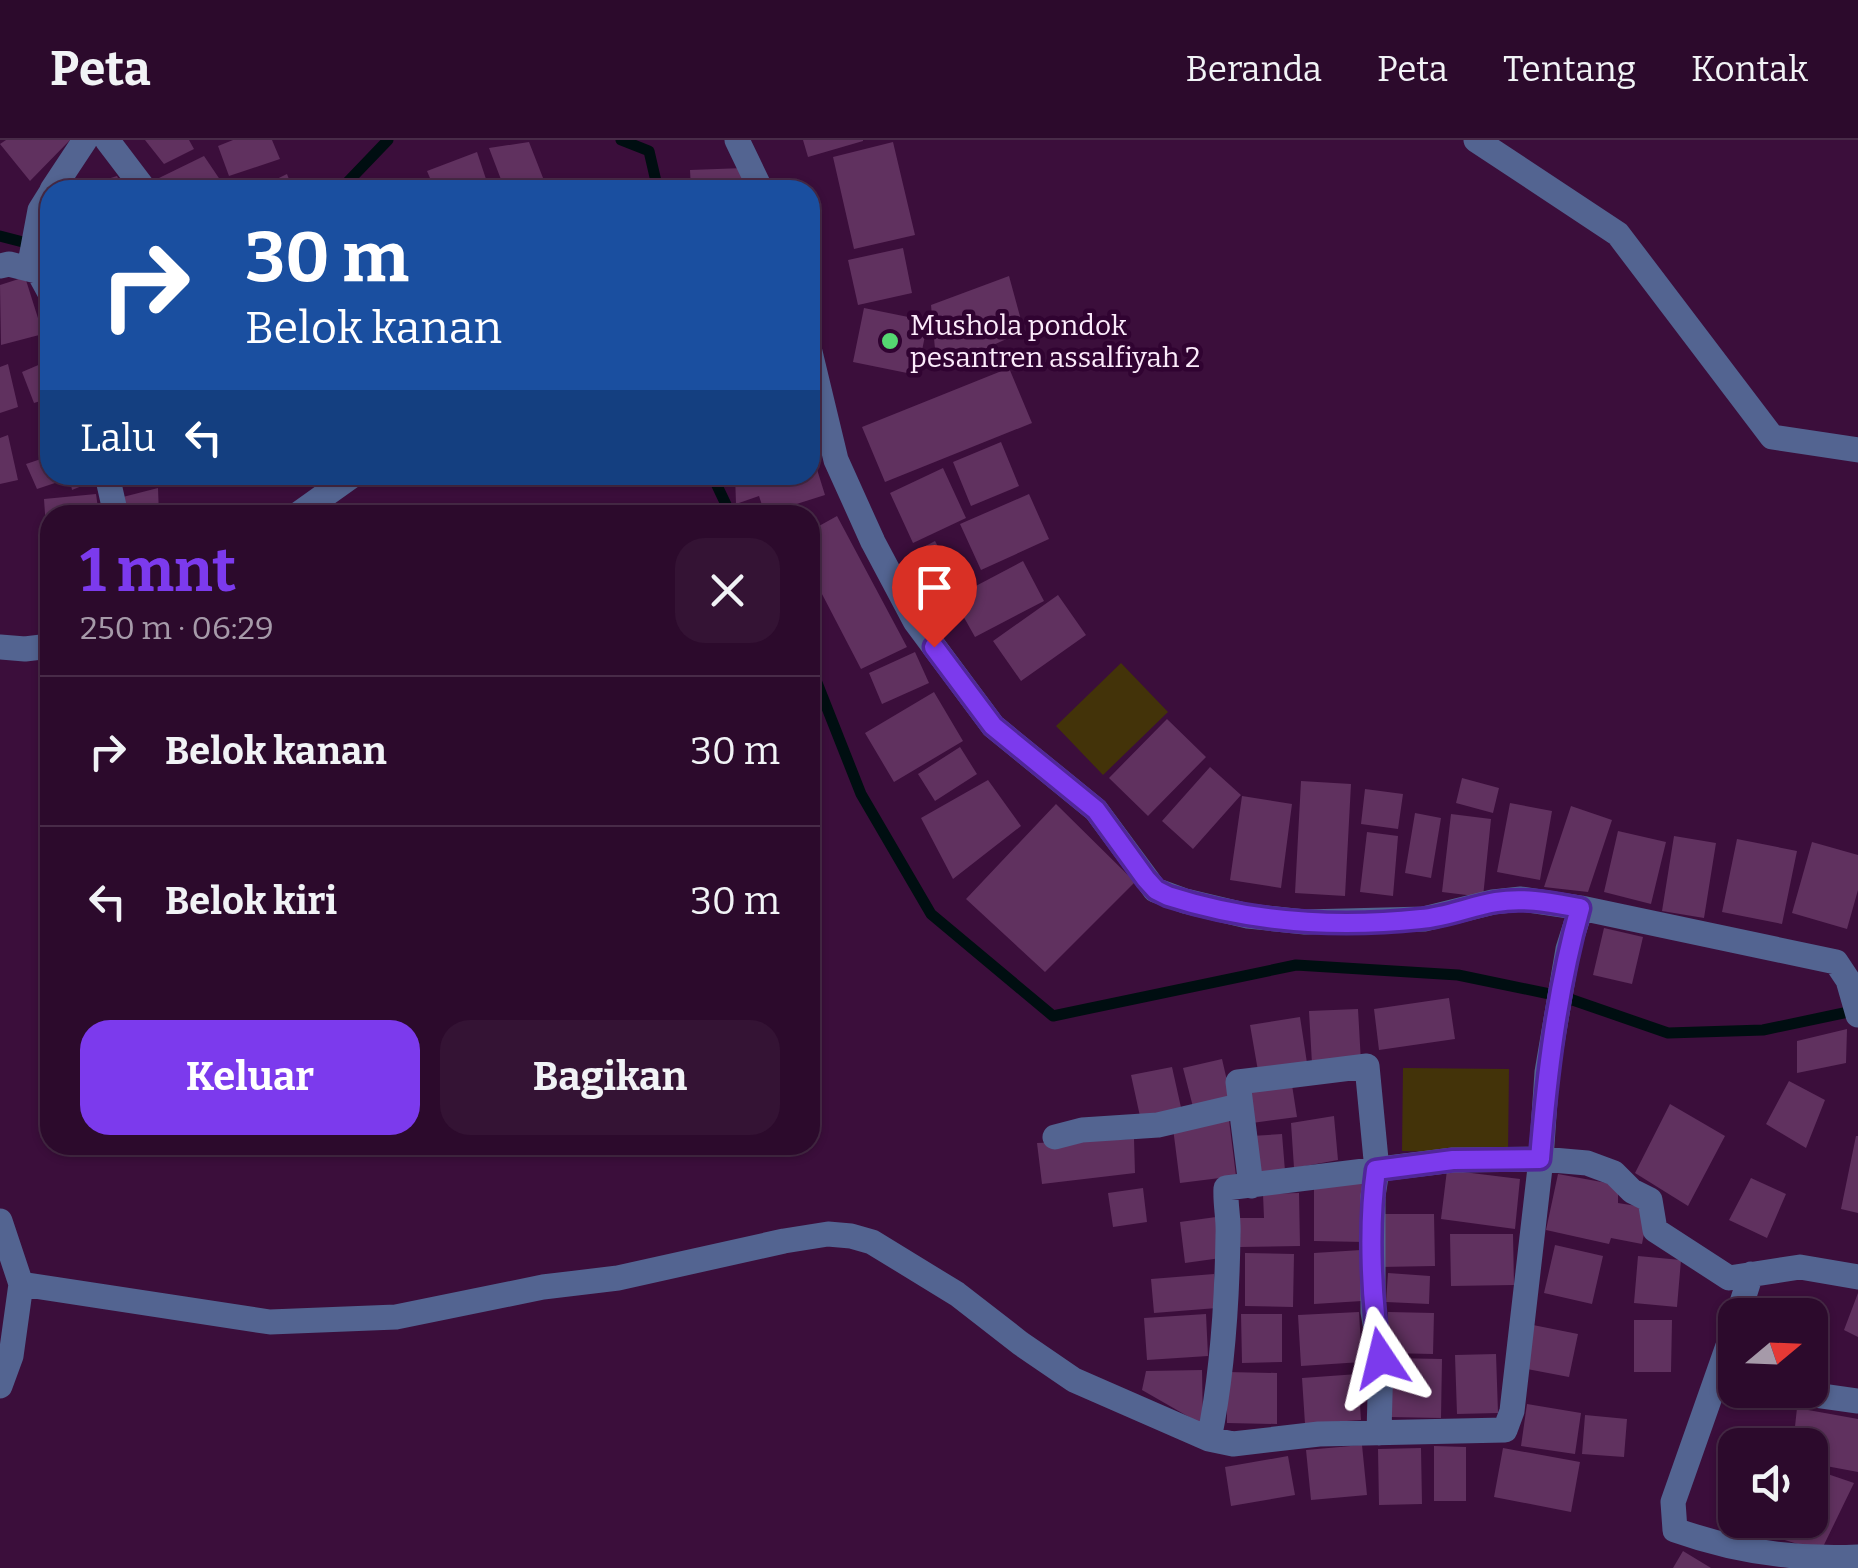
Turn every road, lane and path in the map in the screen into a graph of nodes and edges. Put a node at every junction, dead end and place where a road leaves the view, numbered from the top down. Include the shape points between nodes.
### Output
1 (85, 140) edge
2 (106, 140) edge
3 (737, 140) edge
4 (1476, 140) edge
5 (59, 180) edge
6 (137, 180) edge
7 (757, 180) edge
8 (0, 266) edge
9 (40, 274) edge
10 (820, 394) edge
11 (1858, 450) edge
12 (339, 485) edge
13 (310, 505) edge
14 (0, 646) edge
15 (40, 647) edge
16 (1580, 908) junction
17 (1858, 1014) edge
18 (1239, 1106) junction
19 (1055, 1137) dead end
20 (1540, 1159) junction
21 (1376, 1170) junction
22 (1251, 1186) junction
23 (0, 1221) edge
24 (1751, 1274) junction
25 (1858, 1277) edge
26 (21, 1284) junction
27 (1743, 1298) edge
28 (0, 1386) edge
29 (1828, 1397) edge
30 (1718, 1400) edge
31 (1858, 1402) edge
32 (1378, 1433) junction
33 (1209, 1439) junction
34 (1858, 1557) edge

1 - 5 street
2 - 6 street
3 - 7 street
4 - 11 street via 1618,234 1772,438
8 - 9 street
10 - 16 street via 836,460 915,620 993,726 1096,810 1156,890 1248,916 1305,922 1424,919 1522,899
12 - 13 street
14 - 15 street
16 - 17 street via 1836,962
16 - 20 street via 1547,1072
18 - 19 street via 1158,1126
18 - 21 street via 1238,1082 1367,1066
18 - 22 street
20 - 21 street
20 - 24 street via 1614,1172 1650,1200 1655,1230 1729,1278
20 - 32 street via 1505,1430
21 - 22 street
21 - 32 street
22 - 33 street via 1226,1188 1220,1372
23 - 26 street
24 - 25 street via 1800,1267
24 - 27 street
26 - 28 street
26 - 33 street via 270,1322 396,1318 784,1241 851,1236 957,1294 1074,1380
29 - 31 street
30 - 34 street via 1673,1502 1675,1530 1737,1548
32 - 33 street via 1233,1444

